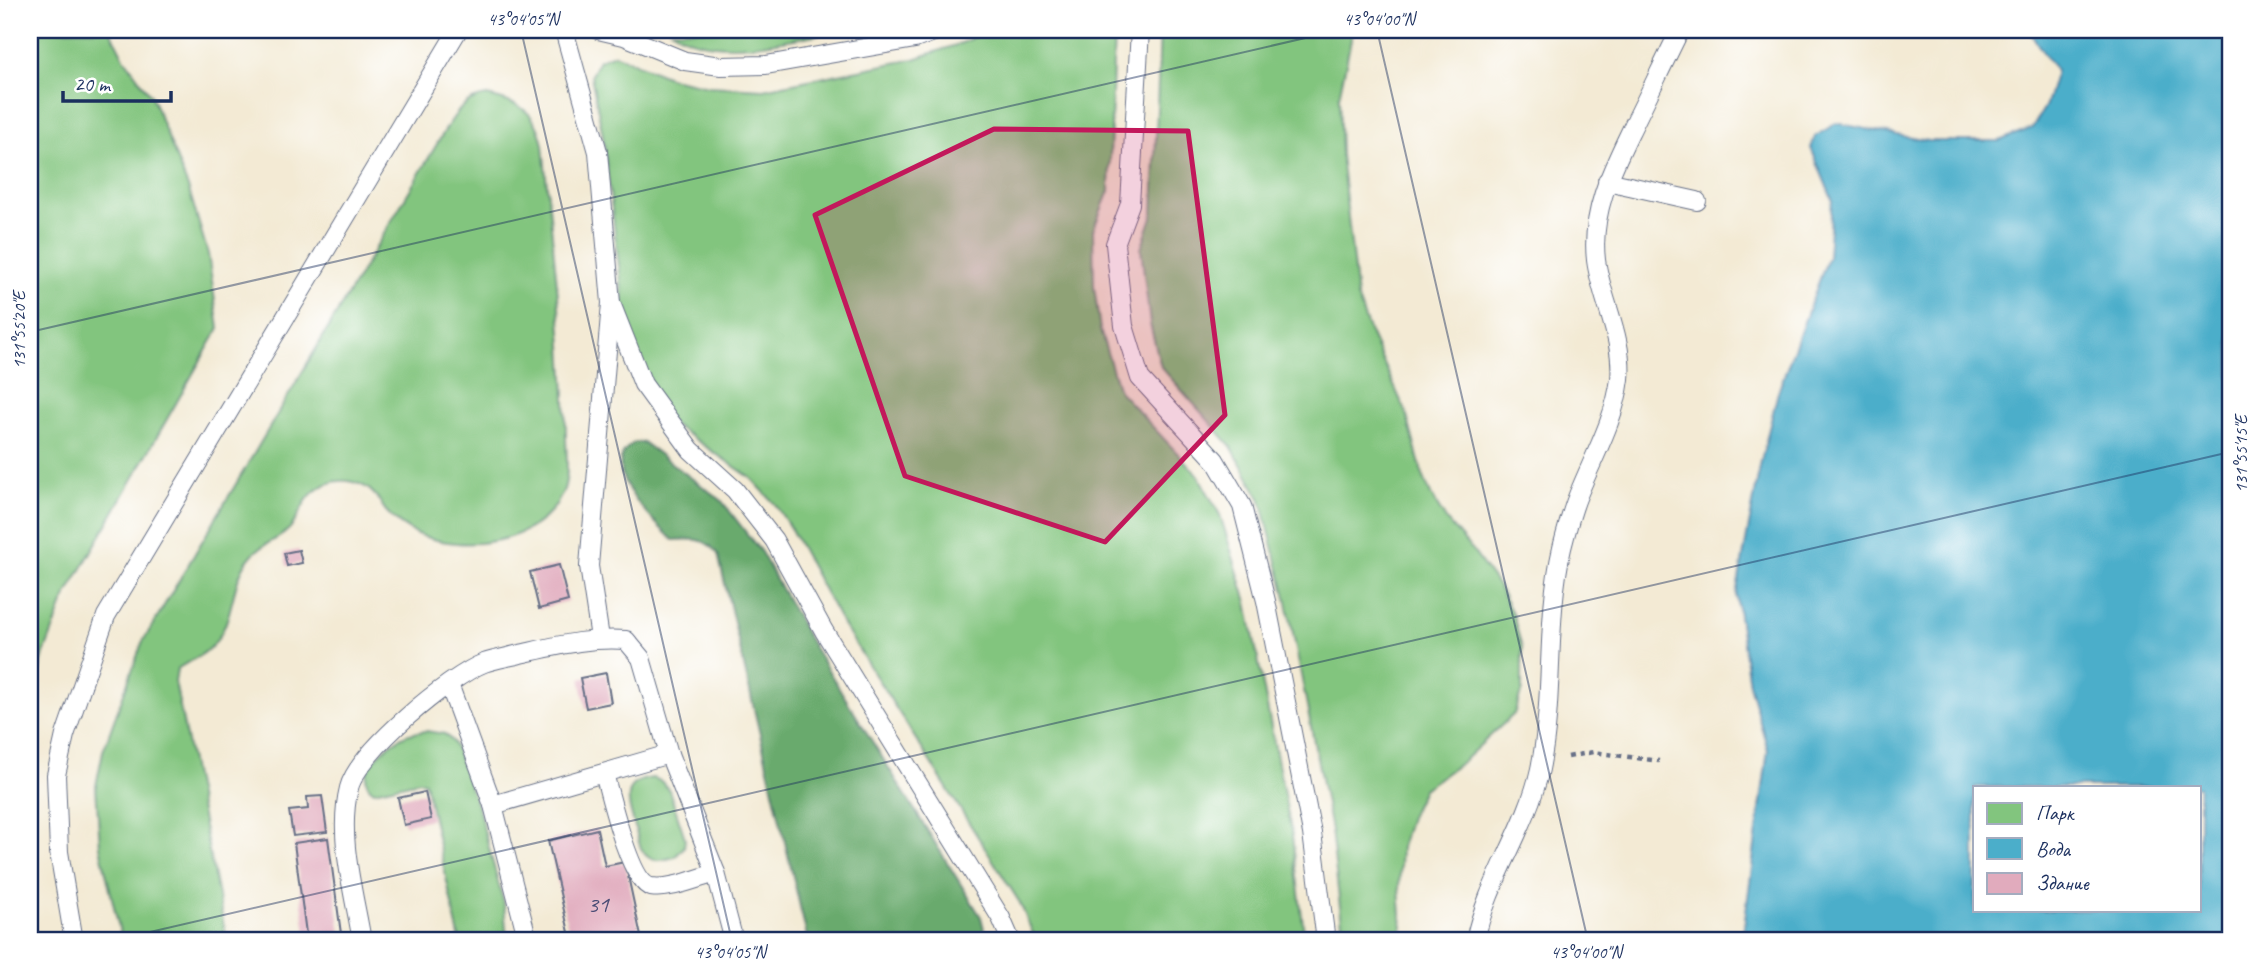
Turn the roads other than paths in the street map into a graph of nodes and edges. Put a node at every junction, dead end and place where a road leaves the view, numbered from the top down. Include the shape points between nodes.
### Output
1 (458, 30) edge
2 (564, 30) edge
3 (598, 30) edge
4 (939, 30) edge
5 (1140, 30) edge
6 (1680, 30) edge
7 (1607, 181) junction
8 (1697, 201) dead end
9 (611, 303) junction
10 (600, 638) junction
11 (449, 684) junction
12 (669, 754) junction
13 (604, 773) junction
14 (493, 805) junction
15 (716, 873) junction
16 (74, 941) edge
17 (362, 941) edge
18 (528, 941) edge
19 (734, 941) edge
20 (1011, 941) edge
21 (1326, 941) edge
22 (1475, 941) edge

1 - 16 lane via 106,616 56,775 59,852
2 - 9 lane via 598,152
3 - 4 lane via 685,61 721,66 766,65
5 - 21 lane via 1130,204 1115,244 1124,326 1140,377 1215,460 1242,506 1266,601 1312,833
6 - 7 lane
7 - 8 lane
7 - 22 lane via 1595,228 1596,261 1616,337 1620,377 1610,422 1579,491 1562,549 1552,604 1550,679 1540,766 1520,831
9 - 10 lane via 589,566
9 - 20 lane via 643,384 691,450 735,490 774,540
10 - 11 lane via 484,663
10 - 12 lane via 626,640 641,658
11 - 14 lane
11 - 17 lane via 375,746 349,786 343,825
12 - 13 lane
12 - 15 lane
13 - 14 lane
13 - 15 lane via 640,881 650,887 667,886
14 - 18 lane
15 - 19 lane

